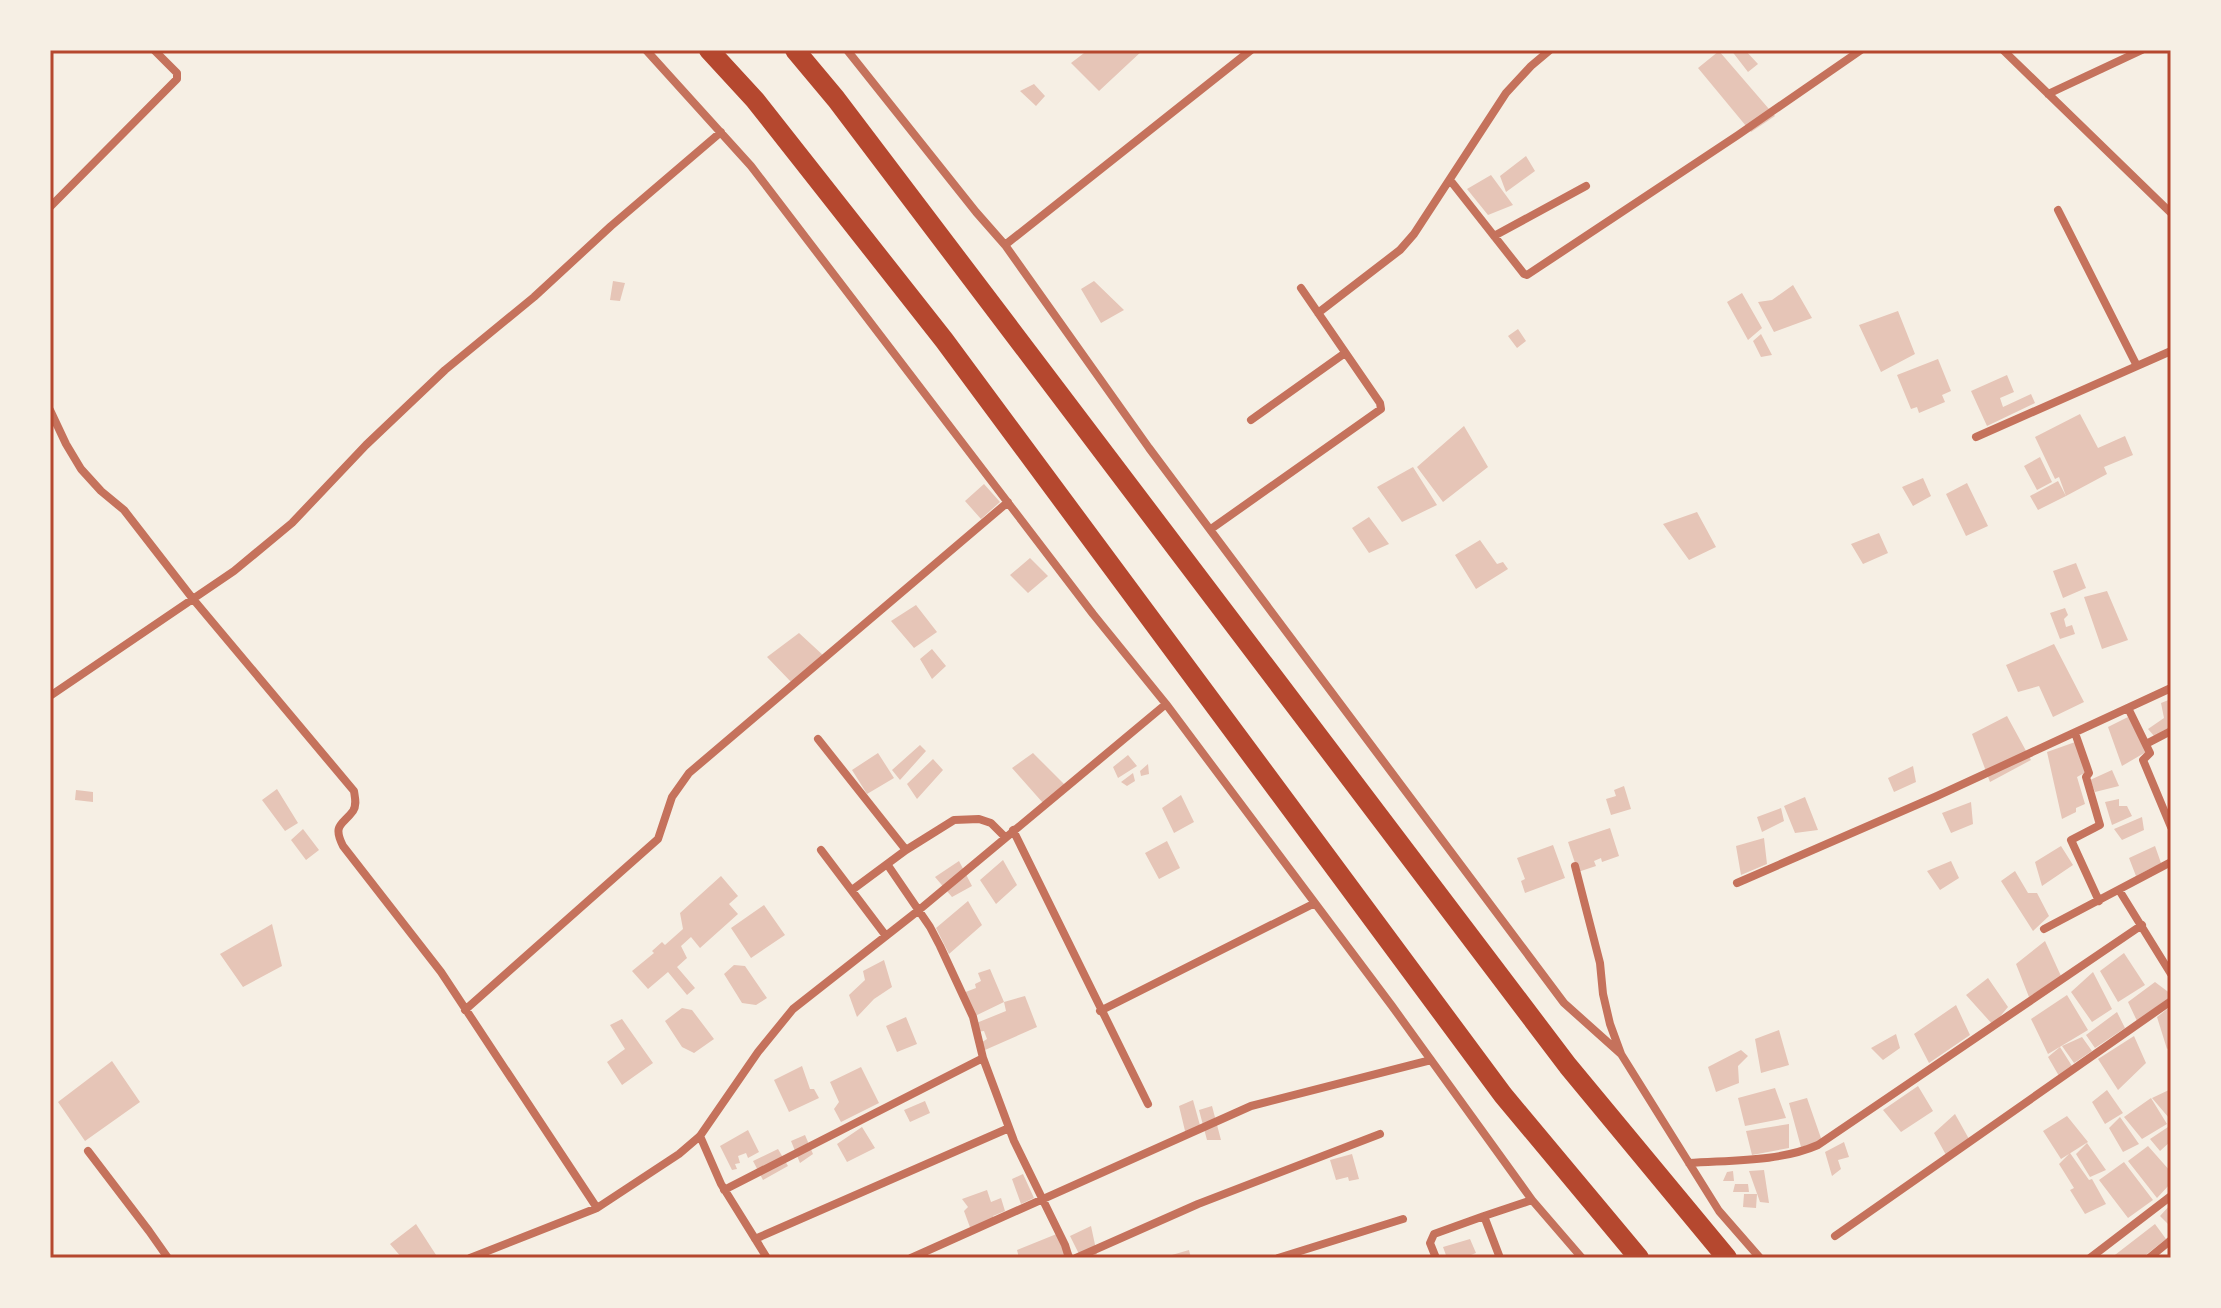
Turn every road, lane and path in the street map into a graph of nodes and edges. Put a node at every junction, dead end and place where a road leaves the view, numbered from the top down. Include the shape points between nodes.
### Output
1 (154, 50) edge
2 (646, 50) edge
3 (709, 50) edge
4 (795, 50) edge
5 (847, 50) edge
6 (1251, 50) edge
7 (1550, 50) edge
8 (1861, 50) edge
9 (2003, 50) edge
10 (2142, 50) edge
11 (2048, 94) junction
12 (721, 132) junction
13 (1450, 180) junction
14 (1586, 186) dead end
15 (50, 207) edge
16 (2058, 210) dead end
17 (2171, 213) edge
18 (1494, 236) junction
19 (1005, 245) junction
20 (1301, 288) dead end
21 (1318, 313) junction
22 (2171, 351) edge
23 (1345, 353) junction
24 (2137, 366) junction
25 (50, 410) edge
26 (1251, 420) dead end
27 (1976, 437) dead end
28 (1008, 502) junction
29 (1211, 529) junction
30 (193, 599) junction
31 (2171, 688) edge
32 (50, 696) edge
33 (1166, 704) junction
34 (2128, 708) junction
35 (2171, 731) edge
36 (2075, 733) junction
37 (818, 739) dead end
38 (2146, 744) junction
39 (2171, 827) edge
40 (1013, 830) junction
41 (1005, 837) junction
42 (821, 850) dead end
43 (906, 850) junction
44 (887, 864) junction
45 (2168, 864) edge
46 (1575, 866) dead end
47 (2171, 876) edge
48 (1737, 883) dead end
49 (852, 890) junction
50 (2119, 890) junction
51 (2099, 901) junction
52 (1315, 903) junction
53 (919, 910) junction
54 (2142, 925) junction
55 (2044, 929) dead end
56 (886, 936) junction
57 (2171, 974) edge
58 (2171, 1001) edge
59 (465, 1010) junction
60 (1100, 1011) junction
61 (1621, 1054) junction
62 (983, 1058) junction
63 (1431, 1060) junction
64 (1148, 1104) dead end
65 (1009, 1128) junction
66 (1380, 1134) dead end
67 (700, 1136) junction
68 (88, 1151) dead end
69 (1689, 1163) junction
70 (724, 1190) junction
71 (2171, 1196) edge
72 (1042, 1199) junction
73 (1532, 1200) junction
74 (597, 1208) junction
75 (1484, 1216) junction
76 (1403, 1219) dead end
77 (1835, 1236) dead end
78 (755, 1239) junction
79 (2171, 1240) edge
80 (1569, 1243) junction
81 (168, 1258) edge
82 (470, 1258) edge
83 (767, 1258) edge
84 (911, 1258) edge
85 (1069, 1258) edge
86 (1076, 1258) edge
87 (1278, 1258) edge
88 (1436, 1258) edge
89 (1500, 1258) edge
90 (1573, 1258) edge
91 (1582, 1258) edge
92 (1639, 1258) edge
93 (1727, 1258) edge
94 (1760, 1258) edge
95 (2092, 1258) edge
96 (2149, 1258) edge

1 - 15 street via 177,79
2 - 12 street
3 - 92 highway via 755,100 944,340 1503,1095
4 - 93 highway via 1568,1066
5 - 19 street
6 - 19 street
7 - 13 street via 1506,93
8 - 18 street via 1528,275
9 - 11 street
10 - 11 street
11 - 17 street
12 - 28 street
12 - 30 street via 445,370 292,523
13 - 18 street
13 - 21 street via 1400,250
14 - 18 street
16 - 24 street
19 - 29 street
20 - 21 street
21 - 23 street
22 - 24 street
23 - 26 street
23 - 29 street via 1381,409
24 - 27 street
25 - 30 street via 81,469 124,510
28 - 33 street
28 - 59 street via 689,773 672,797 658,839
29 - 61 street via 1564,1003
30 - 32 street
30 - 59 street via 350,784 356,802 340,825 343,846
31 - 34 street
33 - 40 street
33 - 52 street
34 - 36 street
34 - 38 street
35 - 38 street
36 - 48 street
36 - 51 street via 2100,825 2071,840
37 - 43 street
38 - 39 street via 2150,753 2143,760
40 - 41 street
40 - 60 street
41 - 43 street via 991,823 967,818 942,826
41 - 53 street
42 - 49 street
43 - 44 street
44 - 49 street
44 - 53 street
45 - 47 street
45 - 50 street
46 - 61 street
49 - 56 street
50 - 51 street
50 - 54 street
51 - 55 street
52 - 60 street
52 - 63 street
53 - 56 street
53 - 62 street via 973,1017
54 - 57 street
54 - 69 street via 1818,1145 1784,1155
56 - 67 street via 793,1009
58 - 77 street
59 - 74 street
60 - 64 street
61 - 69 street
62 - 65 street
62 - 70 street
63 - 72 street via 1251,1106
63 - 73 street
65 - 72 street
65 - 78 street
66 - 86 street
67 - 70 street
67 - 74 street
68 - 81 street
69 - 94 street via 1719,1211
70 - 78 street
71 - 95 street
72 - 84 street
72 - 85 street
73 - 75 street
73 - 80 street
74 - 82 street
75 - 88 street via 1434,1234 1430,1243
75 - 89 street
76 - 87 street
78 - 83 street
79 - 96 street
80 - 90 street
80 - 91 street

